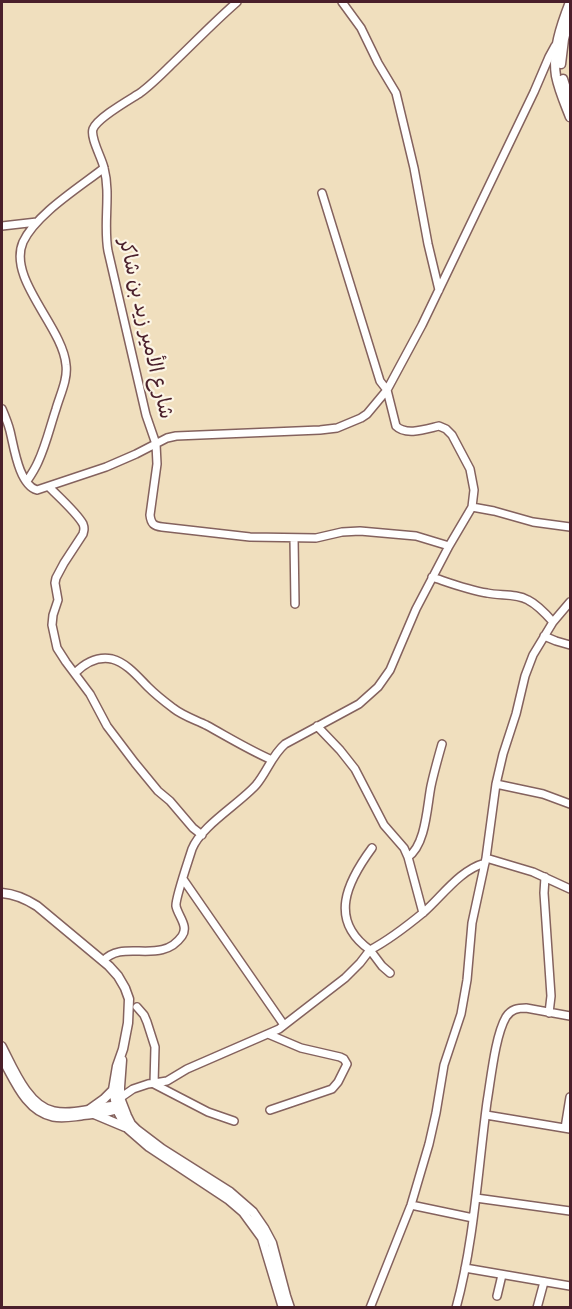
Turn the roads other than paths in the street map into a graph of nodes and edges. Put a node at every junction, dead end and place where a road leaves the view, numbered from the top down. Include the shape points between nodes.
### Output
1 (237, 2) edge
2 (342, 2) edge
3 (564, 2) edge
4 (570, 2) edge
5 (570, 16) edge
6 (565, 29) edge
7 (557, 44) junction
8 (570, 102) edge
9 (570, 117) edge
10 (104, 168) junction
11 (322, 193) dead end
12 (37, 222) junction
13 (2, 226) edge
14 (439, 290) junction
15 (387, 390) junction
16 (2, 409) edge
17 (156, 444) junction
18 (27, 482) junction
19 (49, 487) junction
20 (472, 507) junction
21 (570, 527) edge
22 (294, 538) junction
23 (449, 546) junction
24 (432, 578) junction
25 (570, 602) edge
26 (296, 604) dead end
27 (553, 622) junction
28 (544, 636) junction
29 (570, 645) edge
30 (75, 673) junction
31 (316, 726) junction
32 (442, 744) dead end
33 (272, 760) junction
34 (496, 784) junction
35 (570, 804) edge
36 (202, 835) junction
37 (372, 848) dead end
38 (408, 857) junction
39 (486, 860) junction
40 (545, 878) junction
41 (183, 879) junction
42 (570, 889) edge
43 (2, 893) edge
44 (423, 913) junction
45 (370, 950) junction
46 (103, 962) junction
47 (390, 973) dead end
48 (137, 1007) dead end
49 (549, 1013) junction
50 (570, 1016) edge
51 (284, 1025) junction
52 (268, 1035) junction
53 (2, 1046) edge
54 (123, 1049) junction
55 (2, 1059) edge
56 (173, 1078) junction
57 (154, 1084) junction
58 (113, 1090) junction
59 (172, 1093) junction
60 (570, 1096) edge
61 (119, 1106) junction
62 (270, 1110) dead end
63 (92, 1111) junction
64 (486, 1115) junction
65 (234, 1121) dead end
66 (126, 1127) junction
67 (568, 1129) edge
68 (476, 1198) junction
69 (411, 1205) junction
70 (570, 1211) edge
71 (473, 1218) junction
72 (465, 1268) junction
73 (502, 1275) junction
74 (544, 1282) junction
75 (570, 1286) edge
76 (496, 1296) dead end
77 (283, 1308) edge
78 (290, 1308) edge
79 (370, 1308) edge
80 (456, 1308) edge
81 (537, 1308) edge

1 - 10 street, شارع الأمير زيد بن شاكر via 143,90 93,127 93,139
2 - 14 street via 361,28 396,93
3 - 6 main road
4 - 6 main road
5 - 6 main road
6 - 7 main road
6 - 8 main road via 561,73
7 - 9 main road via 556,76
7 - 14 street
10 - 12 street
10 - 17 street, شارع الأمير زيد بن شاكر via 108,250 143,406
11 - 15 street via 380,381
12 - 13 street
12 - 18 street via 23,242 20,263 59,342 66,367 40,457
14 - 15 street
15 - 17 street via 367,414 337,428 176,436
15 - 20 street via 400,430 442,427 452,435 472,476
16 - 18 street
17 - 19 street via 106,468
17 - 22 street, شارع الأمير زيد بن شاكر via 150,515 154,526 235,537
18 - 19 street via 35,490
19 - 30 street via 84,527 84,534 57,576 58,600 52,622 57,648
20 - 21 street
20 - 23 street
22 - 23 street via 360,531 416,536
22 - 26 street
23 - 24 street
24 - 27 street via 488,594 527,599
24 - 31 street via 390,670 378,687 359,704
25 - 27 street
27 - 28 street
28 - 29 street
28 - 34 street via 525,676
30 - 33 street via 93,660 111,658 121,662 179,712
30 - 36 street via 135,763
31 - 33 street via 285,744
31 - 38 street via 349,760 384,825
32 - 38 street via 424,826 415,851
33 - 36 street via 253,788
34 - 35 street
34 - 39 street
36 - 41 street
37 - 45 street via 358,866 345,905 353,934
38 - 44 street
39 - 40 street
39 - 44 street via 462,875
39 - 69 street via 472,923 461,1014 444,1065 429,1144
40 - 42 street
40 - 49 street
41 - 46 street via 176,903 184,929 181,938 163,950 119,952
41 - 51 street
43 - 46 main road via 32,903
44 - 45 street
45 - 47 street
45 - 51 street via 345,978
46 - 54 main road via 118,976 129,999
48 - 57 street via 144,1015 155,1047
49 - 50 street
49 - 64 street via 519,1008 506,1017
51 - 52 street
52 - 56 street
52 - 62 street via 344,1059 347,1064 332,1089
53 - 63 street via 27,1090 42,1106 57,1112
54 - 58 main road
54 - 61 main road
55 - 63 street via 23,1095 39,1112 62,1118
56 - 57 street
56 - 59 street
57 - 59 street
57 - 61 street via 133,1089
58 - 61 main road
58 - 63 main road
59 - 65 street
60 - 67 street
61 - 63 street
61 - 66 main road
61 - 78 main road via 137,1130 230,1192 252,1212 272,1243
63 - 66 main road
64 - 67 street
64 - 68 street
66 - 77 main road via 243,1212 264,1244
68 - 70 street
68 - 71 street
69 - 71 street
69 - 79 street
71 - 72 street
72 - 73 street
72 - 80 street
73 - 74 street
73 - 76 street
74 - 75 street
74 - 81 street

